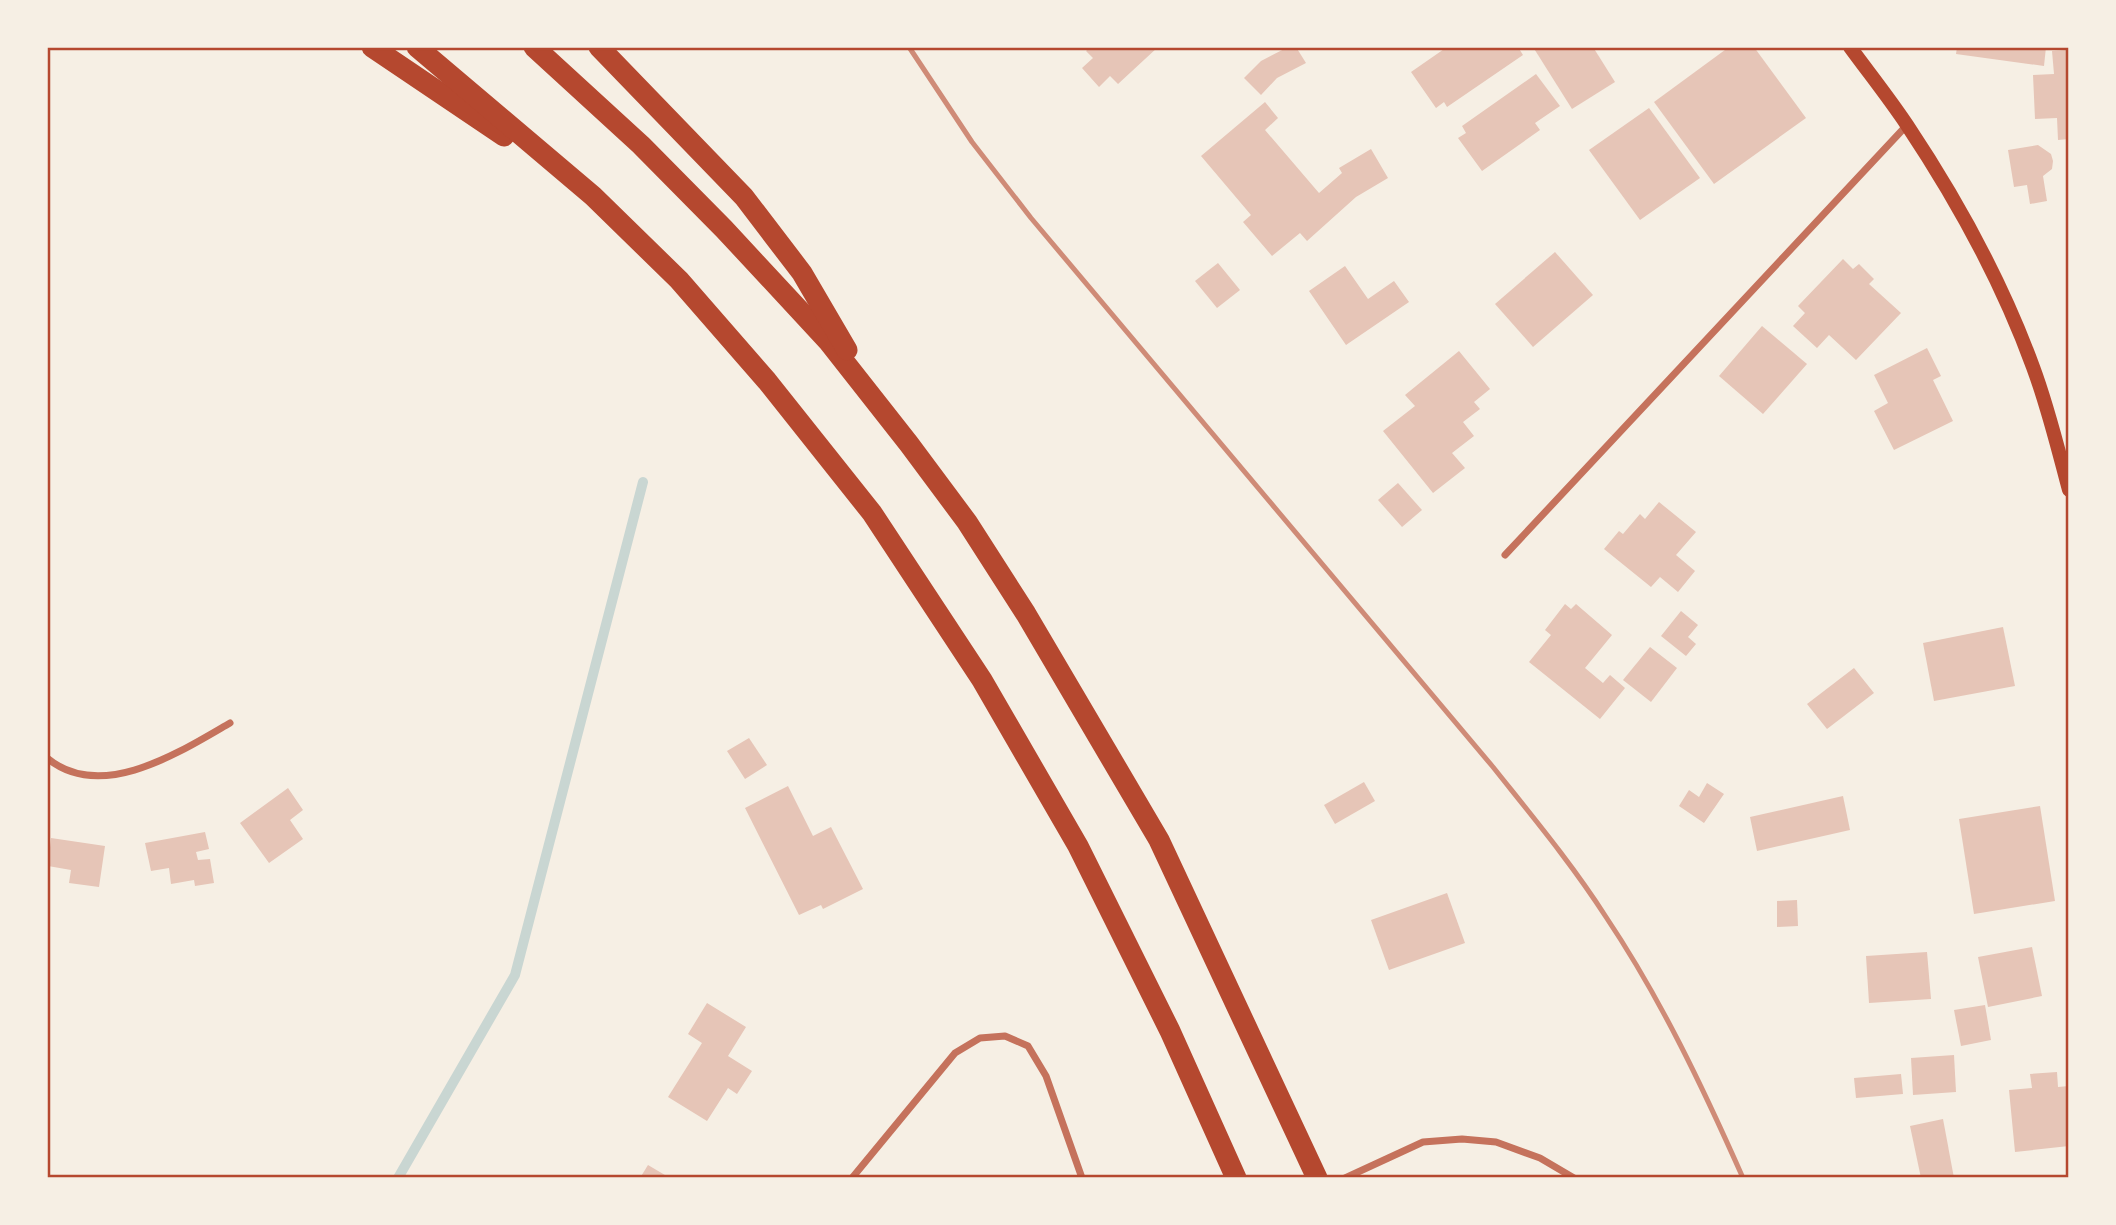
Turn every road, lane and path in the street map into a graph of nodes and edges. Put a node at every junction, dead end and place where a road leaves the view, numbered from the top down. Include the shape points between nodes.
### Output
1 (372, 47) edge
2 (416, 47) edge
3 (534, 47) edge
4 (598, 47) edge
5 (1850, 47) edge
6 (1907, 125) junction
7 (593, 196) junction
8 (875, 400) junction
9 (2069, 490) edge
10 (1505, 555) dead end
11 (230, 723) dead end
12 (47, 758) edge
13 (852, 1178) edge
14 (1082, 1178) edge
15 (1236, 1178) edge
16 (1317, 1178) edge
17 (1345, 1178) edge
18 (1574, 1178) edge

1 - 7 highway
2 - 7 highway
3 - 8 highway via 724,229 828,341
4 - 8 highway via 744,197 778,240 820,300
5 - 6 main road
6 - 9 main road via 1997,281 2033,367
6 - 10 street
7 - 15 highway via 679,280 767,381 872,513 967,658 1078,846 1170,1031
8 - 16 highway via 975,534 1159,840
11 - 12 street via 136,770 95,777 62,770
13 - 14 street via 955,1054 981,1038 1005,1036 1028,1046 1046,1076
17 - 18 street via 1423,1142 1462,1139 1496,1142

